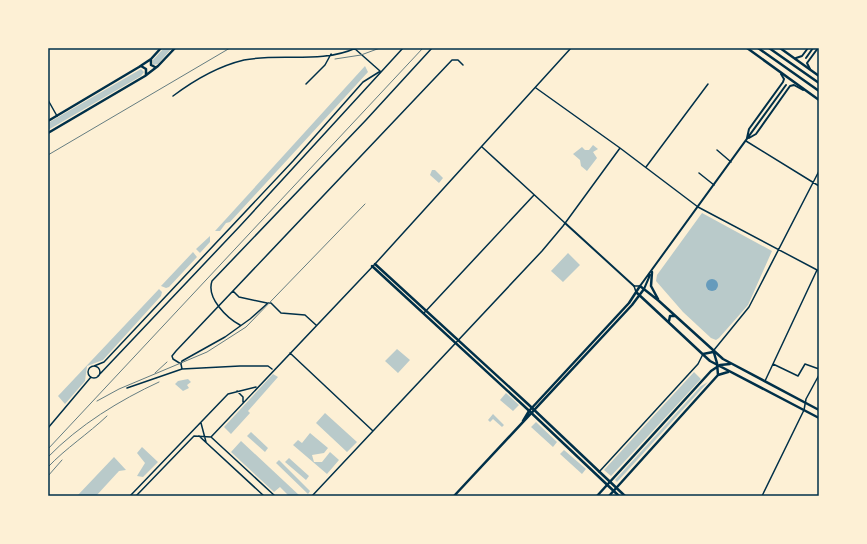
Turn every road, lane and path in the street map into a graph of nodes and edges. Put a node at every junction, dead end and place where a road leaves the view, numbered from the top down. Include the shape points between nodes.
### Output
1 (161, 48) edge
2 (174, 48) edge
3 (355, 48) edge
4 (403, 48) edge
5 (432, 48) edge
6 (571, 48) edge
7 (747, 48) edge
8 (758, 48) edge
9 (769, 48) edge
10 (780, 48) edge
11 (808, 48) edge
12 (813, 48) edge
13 (818, 48) edge
14 (331, 54) junction
15 (793, 57) junction
16 (806, 58) dead end
17 (151, 59) junction
18 (463, 65) dead end
19 (141, 66) junction
20 (158, 66) junction
21 (777, 68) junction
22 (811, 70) junction
23 (380, 71) junction
24 (145, 76) junction
25 (819, 76) edge
26 (819, 83) edge
27 (306, 84) dead end
28 (708, 84) dead end
29 (786, 85) dead end
30 (535, 88) junction
31 (819, 91) edge
32 (808, 92) junction
33 (173, 96) dead end
34 (48, 100) edge
35 (819, 100) edge
36 (57, 116) junction
37 (48, 121) edge
38 (48, 133) edge
39 (746, 141) junction
40 (482, 147) junction
41 (620, 148) junction
42 (717, 150) dead end
43 (731, 162) junction
44 (646, 167) junction
45 (819, 171) edge
46 (699, 173) dead end
47 (814, 182) junction
48 (714, 185) junction
49 (819, 186) edge
50 (534, 195) junction
51 (698, 207) junction
52 (566, 223) junction
53 (778, 250) junction
54 (375, 264) junction
55 (372, 266) junction
56 (818, 271) edge
57 (652, 272) junction
58 (634, 286) junction
59 (640, 286) junction
60 (644, 289) junction
61 (232, 291) junction
62 (636, 292) junction
63 (640, 295) junction
64 (659, 301) junction
65 (267, 303) junction
66 (219, 306) junction
67 (425, 312) junction
68 (676, 317) junction
69 (670, 323) junction
70 (240, 325) junction
71 (316, 325) junction
72 (457, 342) junction
73 (290, 352) junction
74 (713, 352) junction
75 (703, 354) junction
76 (710, 361) junction
77 (181, 364) junction
78 (773, 364) junction
79 (732, 365) junction
80 (94, 366) junction
81 (718, 366) junction
82 (182, 368) junction
83 (819, 369) edge
84 (273, 370) junction
85 (711, 371) junction
86 (728, 372) junction
87 (718, 375) junction
88 (819, 375) edge
89 (98, 376) junction
90 (91, 377) junction
91 (764, 382) junction
92 (256, 387) junction
93 (127, 388) dead end
94 (235, 391) junction
95 (804, 403) junction
96 (242, 404) junction
97 (533, 407) junction
98 (536, 410) junction
99 (804, 410) junction
100 (819, 410) edge
101 (529, 411) junction
102 (532, 414) junction
103 (819, 418) edge
104 (523, 421) junction
105 (201, 423) junction
106 (48, 428) edge
107 (374, 431) junction
108 (198, 435) junction
109 (205, 436) junction
110 (211, 437) junction
111 (206, 442) junction
112 (599, 472) junction
113 (143, 482) junction
114 (610, 482) junction
115 (146, 485) junction
116 (607, 485) junction
117 (616, 488) junction
118 (613, 491) junction
119 (610, 495) edge
120 (130, 496) edge
121 (136, 496) edge
122 (264, 496) edge
123 (275, 496) edge
124 (312, 496) edge
125 (454, 496) edge
126 (596, 496) edge
127 (619, 496) edge
128 (625, 496) edge
129 (762, 496) edge

1 - 17 main road
2 - 20 main road
3 - 14 street
3 - 23 street
4 - 23 street
5 - 66 street via 212,281 211,287
6 - 30 street
7 - 21 main road
8 - 31 main road
9 - 26 main road
10 - 15 main road
11 - 15 street via 800,57
12 - 16 street
13 - 22 street via 807,63
14 - 27 street via 325,65
14 - 33 street via 244,60 186,86
15 - 22 main road
17 - 19 main road
17 - 20 main road via 152,66
18 - 61 street via 458,60 452,60
19 - 24 main road via 146,69
19 - 36 main road
20 - 24 main road
21 - 32 main road
21 - 39 street via 783,82 749,129
22 - 25 main road
23 - 80 street via 363,82 293,161 104,362
23 - 89 street via 246,220
24 - 38 main road
28 - 44 street
29 - 39 street
30 - 40 street
30 - 41 street
32 - 35 main road
32 - 39 street via 791,85 756,134
34 - 36 street
36 - 37 main road
39 - 43 street
39 - 47 street
40 - 50 street
40 - 54 street
41 - 44 street
41 - 52 street
42 - 43 street
43 - 48 street
44 - 51 street
45 - 47 street
46 - 48 street
47 - 49 street
47 - 53 street
48 - 51 street
50 - 52 street
50 - 67 street
51 - 53 street
51 - 57 street
52 - 58 street
52 - 72 street
53 - 56 street
53 - 74 street via 749,307
54 - 55 street
54 - 67 main road
55 - 67 main road
55 - 71 street
56 - 78 street
57 - 59 street
57 - 60 street
57 - 64 main road via 651,286
58 - 59 street
58 - 62 street
59 - 60 main road
59 - 62 main road
60 - 63 main road
60 - 64 main road
61 - 65 street via 239,297
61 - 66 street
62 - 63 main road
62 - 97 main road
63 - 69 main road
63 - 98 main road
64 - 68 main road
65 - 70 street
65 - 71 street via 271,303 281,313 303,314
66 - 70 street
66 - 77 street via 173,354 173,359
67 - 72 main road
68 - 69 main road via 670,317
68 - 74 main road
69 - 75 main road
70 - 77 street
71 - 73 street
72 - 97 main road
72 - 101 main road
72 - 107 street
73 - 84 street
73 - 107 street
74 - 75 main road
74 - 79 main road
74 - 81 main road
75 - 76 main road
75 - 112 street via 698,364
76 - 81 main road
76 - 85 main road
77 - 82 street
78 - 83 street via 798,376 806,364
78 - 91 street
79 - 81 main road
79 - 91 main road
80 - 89 street via 100,370
80 - 90 street via 88,370
81 - 85 main road
81 - 86 main road
81 - 87 main road
82 - 84 street via 268,366
82 - 93 street
84 - 92 street
85 - 114 main road
86 - 87 main road
86 - 99 main road
87 - 117 main road
88 - 95 street
89 - 90 street
90 - 106 street
91 - 95 main road
92 - 94 street
92 - 96 street
94 - 96 street via 243,397
94 - 105 street via 228,394
95 - 99 street
95 - 100 main road
96 - 110 street
97 - 98 main road
97 - 101 main road
98 - 102 main road
98 - 112 main road
99 - 103 main road
99 - 129 street
101 - 102 main road
101 - 104 main road
102 - 104 main road
102 - 116 main road
104 - 125 main road
105 - 109 street
105 - 113 street
107 - 124 street
108 - 109 street
108 - 111 street
108 - 115 street via 194,436
109 - 110 street
109 - 111 street
110 - 123 street
111 - 122 street
112 - 114 main road
113 - 115 street
113 - 120 street
114 - 116 main road
114 - 117 main road
115 - 121 street
116 - 118 main road
116 - 126 main road
117 - 118 main road
117 - 128 main road
118 - 119 main road
118 - 127 main road

